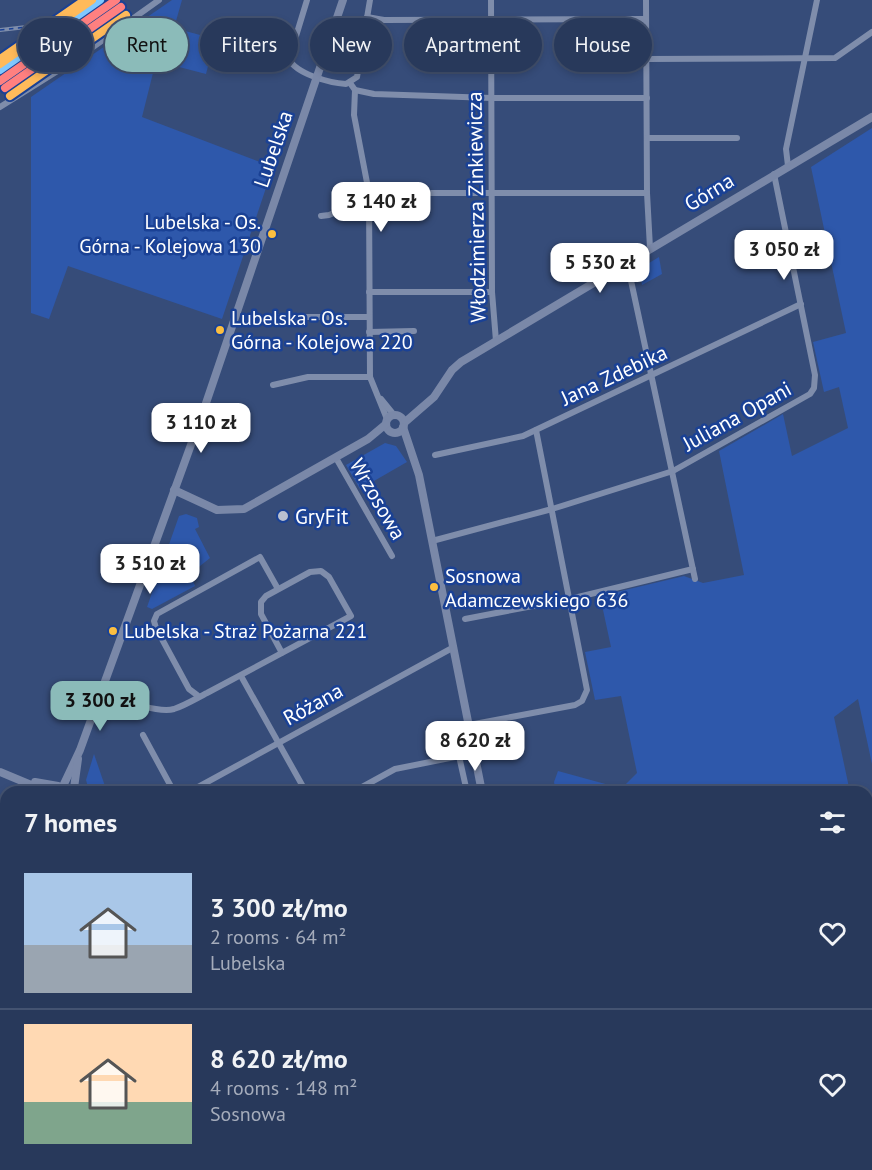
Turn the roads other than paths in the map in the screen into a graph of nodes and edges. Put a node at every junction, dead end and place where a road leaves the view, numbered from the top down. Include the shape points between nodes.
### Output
1 (159, 0) edge
2 (308, 0) edge
3 (343, 0) edge
4 (370, 0) edge
5 (491, 0) edge
6 (646, 0) edge
7 (817, 0) edge
8 (367, 17) junction
9 (491, 18) edge
10 (646, 18) edge
11 (404, 20) edge
12 (872, 32) edge
13 (805, 58) junction
14 (652, 59) edge
15 (492, 72) edge
16 (646, 72) edge
17 (317, 76) junction
18 (350, 83) junction
19 (355, 90) junction
20 (492, 98) junction
21 (647, 98) junction
22 (0, 107) edge
23 (872, 117) edge
24 (647, 138) junction
25 (737, 138) dead end
26 (788, 166) junction
27 (774, 174) junction
28 (492, 194) junction
29 (647, 194) junction
30 (369, 196) junction
31 (321, 216) dead end
32 (650, 248) junction
33 (627, 262) junction
34 (369, 292) junction
35 (492, 292) junction
36 (801, 304) junction
37 (273, 317) dead end
38 (369, 317) junction
39 (369, 332) junction
40 (414, 332) dead end
41 (496, 341) junction
42 (653, 375) junction
43 (370, 377) junction
44 (273, 385) dead end
45 (395, 423) junction
46 (536, 430) junction
47 (435, 455) dead end
48 (336, 458) junction
49 (673, 471) junction
50 (174, 490) junction
51 (552, 509) junction
52 (432, 541) junction
53 (392, 556) dead end
54 (693, 570) junction
55 (695, 579) dead end
56 (278, 590) junction
57 (570, 599) junction
58 (465, 619) dead end
59 (454, 646) junction
60 (282, 653) junction
61 (240, 676) junction
62 (101, 692) junction
63 (198, 695) junction
64 (469, 725) junction
65 (143, 735) dead end
66 (278, 742) junction
67 (80, 750) junction
68 (475, 753) junction
69 (459, 756) junction
70 (0, 772) edge
71 (20, 779) junction
72 (35, 786) edge
73 (54, 786) edge
74 (60, 786) edge
75 (76, 786) edge
76 (171, 786) edge
77 (200, 786) edge
78 (303, 786) edge
79 (364, 786) edge
80 (465, 786) edge
81 (481, 786) edge

1 - 22 street
2 - 17 street via 289,59 294,67
3 - 17 street, Lubelska
4 - 8 street
5 - 9 street, Włodzimierza Zinkiewicza
6 - 10 street
7 - 13 street
8 - 11 street
8 - 18 street via 358,72
12 - 13 street via 839,56
13 - 14 street
13 - 26 street via 786,149
15 - 20 street, Włodzimierza Zinkiewicza
16 - 21 street
17 - 18 street
17 - 50 street, Lubelska
18 - 19 street
19 - 20 street
19 - 30 street via 354,115
20 - 21 street
20 - 28 street, Włodzimierza Zinkiewicza
21 - 24 street
23 - 26 street, Górna
24 - 25 street
24 - 29 street
26 - 27 street, Górna
27 - 32 street, Górna
27 - 36 street, Juliana Opani
28 - 29 street
28 - 30 street
28 - 35 street, Włodzimierza Zinkiewicza
29 - 32 street
30 - 31 street
30 - 34 street
32 - 33 street, Górna
33 - 41 street, Górna
33 - 42 street
34 - 35 street
34 - 38 street
35 - 41 street, Włodzimierza Zinkiewicza
36 - 42 street, Jana Zdebika
36 - 49 street, Juliana Opani via 816,375 810,394
37 - 38 street
38 - 39 street
39 - 40 street
39 - 43 street
41 - 45 street, Górna via 452,370 434,396
42 - 46 street, Jana Zdebika
42 - 49 street
43 - 44 street via 308,377
43 - 45 street
45 - 48 street, Górna
45 - 52 street via 412,455
46 - 47 street, Jana Zdebika
46 - 51 street
48 - 50 street, Górna via 240,510 217,510
48 - 53 street, Wrzosowa
49 - 51 street, Juliana Opani
49 - 54 street
50 - 62 street, Lubelska
51 - 52 street, Juliana Opani
51 - 57 street
52 - 59 street
54 - 55 street
54 - 57 street
56 - 60 street via 263,599 260,609
56 - 60 street via 310,572 321,571 329,577 351,616
56 - 63 street via 260,557 157,614 156,628 189,689
57 - 58 street
57 - 64 street via 587,684 584,698 575,705
59 - 64 street
59 - 66 street, Różana
60 - 61 street
61 - 63 street
61 - 66 street
62 - 63 street via 167,710
62 - 67 street, Lubelska
64 - 68 street
65 - 76 street
66 - 77 street, Różana
66 - 78 street
67 - 74 street, Lubelska
67 - 75 street, Lubelska
68 - 69 street
68 - 81 street
69 - 79 street via 395,769
69 - 80 street
70 - 71 street
71 - 72 street
71 - 73 street

